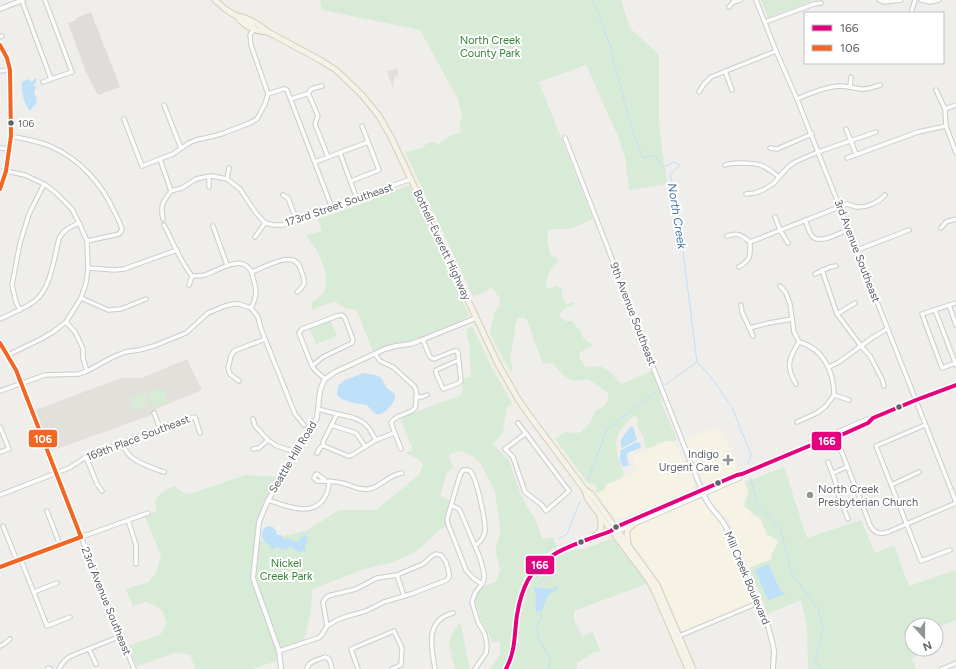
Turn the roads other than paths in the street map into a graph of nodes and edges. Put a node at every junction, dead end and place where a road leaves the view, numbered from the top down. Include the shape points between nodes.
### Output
1 (22, 0) edge
2 (45, 0) edge
3 (215, 0) edge
4 (740, 0) edge
5 (756, 0) edge
6 (879, 0) edge
7 (901, 0) edge
8 (915, 0) edge
9 (921, 0) edge
10 (939, 0) edge
11 (822, 3) dead end
12 (729, 7) dead end
13 (0, 9) edge
14 (911, 12) edge
15 (237, 16) junction
16 (765, 22) junction
17 (254, 29) junction
18 (268, 32) junction
19 (0, 45) edge
20 (776, 51) junction
21 (10, 70) junction
22 (0, 71) edge
23 (725, 71) junction
24 (72, 72) junction
25 (73, 76) dead end
26 (851, 77) dead end
27 (51, 79) junction
28 (44, 82) dead end
29 (880, 85) dead end
30 (322, 86) dead end
31 (850, 87) junction
32 (732, 90) dead end
33 (936, 90) dead end
34 (699, 92) dead end
35 (268, 94) junction
36 (308, 94) junction
37 (291, 99) junction
38 (797, 99) junction
39 (956, 105) edge
40 (164, 106) dead end
41 (945, 110) junction
42 (124, 119) dead end
43 (235, 123) dead end
44 (362, 126) dead end
45 (946, 126) junction
46 (237, 128) junction
47 (846, 129) dead end
48 (876, 132) dead end
49 (812, 134) junction
50 (11, 136) junction
51 (564, 138) dead end
52 (851, 141) junction
53 (368, 142) junction
54 (0, 148) edge
55 (10, 148) junction
56 (181, 148) junction
57 (770, 148) dead end
58 (818, 152) junction
59 (340, 153) junction
60 (956, 153) edge
61 (856, 154) junction
62 (328, 157) junction
63 (847, 158) dead end
64 (160, 159) junction
65 (315, 162) junction
66 (725, 165) dead end
67 (229, 168) dead end
68 (6, 171) junction
69 (209, 177) junction
70 (779, 177) junction
71 (227, 179) junction
72 (411, 179) junction
73 (351, 181) junction
74 (44, 184) junction
75 (209, 187) dead end
76 (0, 189) edge
77 (171, 191) junction
78 (746, 194) dead end
79 (283, 195) dead end
80 (885, 195) dead end
81 (357, 199) junction
82 (839, 206) junction
83 (332, 208) junction
84 (775, 217) dead end
85 (163, 219) dead end
86 (956, 219) edge
87 (805, 220) junction
88 (297, 221) junction
89 (79, 222) junction
90 (265, 223) junction
91 (164, 225) dead end
92 (213, 226) dead end
93 (941, 228) dead end
94 (780, 230) junction
95 (848, 230) junction
96 (909, 230) dead end
97 (727, 236) dead end
98 (255, 237) dead end
99 (87, 241) junction
100 (750, 242) junction
101 (788, 243) dead end
102 (177, 250) junction
103 (857, 250) junction
104 (228, 266) junction
105 (836, 266) dead end
106 (739, 267) dead end
107 (88, 268) junction
108 (822, 270) junction
109 (252, 272) junction
110 (815, 274) dead end
111 (192, 276) junction
112 (189, 285) dead end
113 (780, 286) dead end
114 (297, 292) dead end
115 (81, 298) junction
116 (146, 299) dead end
117 (855, 303) dead end
118 (956, 303) edge
119 (741, 305) dead end
120 (948, 305) junction
121 (251, 308) junction
122 (20, 310) junction
123 (934, 310) junction
124 (837, 314) junction
125 (476, 318) junction
126 (0, 319) edge
127 (792, 319) junction
128 (66, 322) junction
129 (956, 325) edge
130 (749, 328) junction
131 (887, 329) junction
132 (753, 336) dead end
133 (265, 339) junction
134 (423, 340) junction
135 (799, 342) junction
136 (1, 346) edge
137 (861, 346) junction
138 (375, 354) junction
139 (8, 355) junction
140 (459, 360) junction
141 (956, 364) edge
142 (312, 366) junction
143 (829, 366) junction
144 (87, 371) junction
145 (325, 379) junction
146 (239, 381) dead end
147 (21, 384) junction
148 (796, 384) dead end
149 (956, 385) edge
150 (884, 386) dead end
151 (0, 391) edge
152 (427, 395) dead end
153 (834, 395) junction
154 (416, 397) junction
155 (849, 400) dead end
156 (916, 400) junction
157 (318, 408) junction
158 (154, 413) dead end
159 (337, 414) junction
160 (873, 418) junction
161 (253, 419) dead end
162 (797, 422) dead end
163 (518, 423) dead end
164 (304, 425) dead end
165 (331, 425) junction
166 (925, 425) junction
167 (0, 427) edge
168 (160, 428) junction
169 (394, 433) junction
170 (526, 433) junction
171 (200, 434) dead end
172 (836, 437) junction
173 (268, 440) junction
174 (376, 440) junction
175 (821, 442) junction
176 (122, 443) junction
177 (323, 445) junction
178 (365, 446) junction
179 (253, 449) dead end
180 (401, 449) dead end
181 (0, 452) edge
182 (298, 453) junction
183 (317, 453) dead end
184 (86, 457) junction
185 (828, 462) dead end
186 (847, 467) junction
187 (56, 472) junction
188 (164, 472) dead end
189 (919, 472) dead end
190 (402, 473) dead end
191 (833, 473) junction
192 (891, 485) junction
193 (585, 490) junction
194 (102, 491) dead end
195 (702, 491) junction
196 (0, 495) edge
197 (268, 500) junction
198 (860, 500) junction
199 (956, 502) edge
200 (451, 505) junction
201 (843, 506) junction
202 (47, 511) dead end
203 (148, 512) dead end
204 (597, 512) junction
205 (848, 519) dead end
206 (128, 520) junction
207 (634, 524) junction
208 (906, 524) junction
209 (3, 526) dead end
210 (615, 529) junction
211 (81, 537) junction
212 (590, 539) junction
213 (60, 545) junction
214 (628, 545) junction
215 (475, 546) junction
216 (950, 550) dead end
217 (19, 560) junction
218 (136, 564) dead end
219 (0, 567) edge
220 (396, 575) junction
221 (57, 584) dead end
222 (482, 584) junction
223 (34, 592) junction
224 (404, 596) junction
225 (758, 603) junction
226 (453, 613) dead end
227 (70, 617) dead end
228 (327, 626) junction
229 (121, 636) junction
230 (677, 638) junction
231 (10, 639) dead end
232 (0, 646) edge
233 (89, 648) junction
234 (279, 651) junction
235 (956, 663) edge
236 (96, 664) dead end
237 (307, 667) edge
238 (59, 669) edge
239 (134, 669) edge
240 (281, 669) edge
241 (332, 669) edge
242 (358, 669) edge
243 (392, 669) edge
244 (435, 669) edge
245 (475, 669) edge
246 (506, 669) edge
247 (688, 669) edge
248 (693, 669) edge
249 (773, 669) edge
250 (942, 669) edge

1 - 13 street
1 - 27 street
2 - 24 street
3 - 15 main road, Bothell-Everett Highway
4 - 12 street via 733,2
5 - 16 street, 3rd Avenue Southeast
6 - 7 street
8 - 14 street
9 - 10 street
11 - 16 street
15 - 17 main road, Bothell-Everett Highway
15 - 18 main road, Bothell-Everett Highway via 242,16
16 - 20 street, 3rd Avenue Southeast
17 - 18 main road, Bothell-Everett Highway
17 - 35 street via 250,35 251,44
18 - 72 main road, Bothell-Everett Highway via 331,67 362,95 384,124
19 - 21 street via 8,58
20 - 23 street
20 - 38 street, 3rd Avenue Southeast
21 - 22 street
21 - 50 street
23 - 32 street
23 - 34 street via 711,77
24 - 25 street
24 - 27 street
26 - 31 street
27 - 28 street
29 - 31 street via 862,89
30 - 36 street via 312,89
31 - 38 street via 826,88
33 - 41 street
35 - 37 street via 285,89
35 - 46 street via 257,119
36 - 37 street
36 - 62 street via 318,116 315,124
37 - 65 street
38 - 49 street, 3rd Avenue Southeast
39 - 41 street
40 - 56 street
41 - 45 street
42 - 64 street via 142,166
43 - 46 street
44 - 53 street
45 - 60 street
45 - 61 street via 918,132
46 - 56 street via 196,140
47 - 52 street
48 - 52 street
49 - 57 street via 778,149
49 - 58 street, 3rd Avenue Southeast
50 - 55 street
50 - 99 street via 50,146 62,152 78,163 102,189 122,230 119,234
51 - 195 street, 9th Avenue Southeast
52 - 58 street
52 - 61 street
53 - 59 street
53 - 73 street via 379,170
54 - 55 street
55 - 68 street
56 - 64 street
58 - 70 street via 795,162
58 - 82 street, 3rd Avenue Southeast
59 - 62 street
59 - 73 street
61 - 63 street
62 - 65 street
64 - 77 street
65 - 83 street
66 - 70 street via 753,163 767,168
67 - 71 street
68 - 74 street via 25,175
68 - 76 street
69 - 71 street
69 - 75 street
69 - 77 street via 196,179 182,188
70 - 78 street via 763,190
71 - 90 street via 240,189
72 - 81 street, 173rd Street Southeast
72 - 125 main road, Bothell-Everett Highway
73 - 81 street
74 - 89 street via 63,200
74 - 122 street via 29,214 12,285
77 - 85 street via 163,202
79 - 88 street via 288,198
80 - 82 street via 880,201 863,207 847,204
81 - 83 street, 173rd Street Southeast
82 - 87 street
82 - 95 street, 3rd Avenue Southeast
83 - 88 street, 173rd Street Southeast
84 - 94 street
86 - 93 street via 946,222
87 - 94 street
87 - 95 street via 812,236 818,240
88 - 90 street, 173rd Street Southeast via 283,225
89 - 99 street
89 - 122 street via 61,234 50,277 43,292
90 - 98 street
91 - 102 street
92 - 104 street
94 - 100 street
94 - 101 street
95 - 103 street, 3rd Avenue Southeast
96 - 103 street
97 - 100 street via 739,235
99 - 107 street
100 - 106 street via 750,256 747,262
102 - 107 street via 124,269
102 - 111 street
103 - 131 street, 3rd Avenue Southeast
104 - 109 street via 244,264
104 - 111 street via 205,275
105 - 108 street
107 - 115 street
108 - 110 street
108 - 124 street
109 - 114 street via 284,260 293,260 300,266 305,282
109 - 121 street via 257,292
111 - 112 street
113 - 127 street via 790,304
115 - 116 street via 108,310 121,309
115 - 128 street
117 - 124 street
118 - 120 street
119 - 130 street
120 - 123 street
120 - 129 street
121 - 133 street via 258,318
121 - 144 street via 239,304 225,306 208,313 186,333 154,346 125,352
122 - 126 street
123 - 141 street
123 - 141 street via 922,314 942,368
124 - 137 street
125 - 134 street
125 - 193 main road, Bothell-Everett Highway via 518,399
127 - 130 street
127 - 135 street
128 - 139 street via 53,332
128 - 144 street via 76,332 83,349
130 - 132 street
131 - 137 street
131 - 156 street, 3rd Avenue Southeast
133 - 146 street via 234,351 230,356 230,374
133 - 164 street via 295,414
134 - 138 street
134 - 140 street via 430,357 434,359 457,351
135 - 143 street via 815,349
135 - 148 street via 791,354 789,363 790,373
136 - 139 street, 23rd Avenue Southeast
137 - 143 street
137 - 150 street via 870,356
138 - 145 street
138 - 154 street via 380,361 394,367 414,386
139 - 147 street, 23rd Avenue Southeast
140 - 140 street via 461,381 443,389 436,370
142 - 142 street via 299,335 300,331 342,315 353,342 323,357
142 - 145 street
143 - 153 street
144 - 147 street via 72,375 45,375
145 - 157 street, Seattle Hill Road via 320,391
147 - 151 street
147 - 187 street, 23rd Avenue Southeast
149 - 156 main road
152 - 154 street
153 - 155 street
153 - 162 street via 817,413
154 - 169 street via 415,408 391,422
156 - 160 main road
156 - 166 street, 3rd Avenue Southeast
157 - 159 street
157 - 182 street, Seattle Hill Road via 317,417
158 - 168 street
159 - 165 street
159 - 174 street via 364,422
160 - 172 main road via 868,423
160 - 175 main road via 827,437
161 - 173 street via 255,426
163 - 170 street
165 - 177 street
165 - 178 street via 356,433
166 - 192 street via 876,446
166 - 199 street, 3rd Avenue Southeast
167 - 181 street via 9,449
168 - 171 street, 169th Place Southeast via 194,417
168 - 176 street, 169th Place Southeast
169 - 174 street
169 - 180 street
170 - 170 street via 569,491 546,512 542,505 525,492 513,457 505,449
172 - 175 main road
172 - 186 street
173 - 179 street via 259,448
173 - 182 street
174 - 178 street
175 - 195 main road
176 - 184 street, 169th Place Southeast
176 - 188 street via 130,456 148,467
177 - 178 street via 350,456
177 - 183 street
182 - 197 street, Seattle Hill Road
184 - 187 street, 169th Place Southeast via 69,468
184 - 194 street
185 - 191 street
186 - 191 street
186 - 198 street
187 - 196 street, 169th Place Southeast
187 - 211 street, 23rd Avenue Southeast
189 - 192 street
190 - 197 street via 364,490 327,480 327,493 315,507 293,508
191 - 201 street
192 - 208 street
193 - 204 main road, Bothell-Everett Highway
193 - 210 main road, Bothell-Everett Highway via 591,494
195 - 207 main road
195 - 210 main road
195 - 225 street, Mill Creek Boulevard via 708,504 726,527
197 - 234 street, Seattle Hill Road via 259,522 253,578
198 - 201 street
198 - 208 street via 872,529 878,533 882,534
199 - 208 street
200 - 215 street via 459,509
200 - 215 street via 461,473 468,470 473,475 485,527 483,538
200 - 222 street via 448,524 464,566
201 - 205 street
202 - 213 street
203 - 206 street
204 - 210 main road, Bothell-Everett Highway
204 - 212 main road via 602,528
206 - 211 street
206 - 218 street via 136,545
207 - 210 main road
207 - 214 main road via 626,533
208 - 216 street via 921,561
209 - 217 street
210 - 212 main road
210 - 214 main road, Bothell-Everett Highway
210 - 230 main road, Bothell-Everett Highway via 648,578
211 - 213 street
211 - 229 street, 23rd Avenue Southeast
212 - 246 main road via 552,555 530,576 521,594 514,650
213 - 217 street
214 - 230 main road, Bothell-Everett Highway via 657,585
215 - 222 street via 484,573
217 - 219 street
217 - 223 street
220 - 224 street
220 - 224 street via 423,564 436,554 441,555 446,562 449,571 447,580
220 - 228 street via 377,578 356,589 328,596 324,602
221 - 223 street
222 - 245 street via 472,602 487,646 486,653
223 - 227 street via 47,626
224 - 228 street
225 - 230 street
225 - 249 street, Mill Creek Boulevard via 773,645
226 - 244 street via 439,620 432,632
228 - 234 street via 318,638
229 - 233 street
229 - 239 street, 23rd Avenue Southeast
230 - 247 main road, Bothell-Everett Highway
230 - 248 main road, Bothell-Everett Highway
231 - 232 street
233 - 236 street
233 - 238 street via 66,659
234 - 240 street, Seattle Hill Road
235 - 250 street
237 - 241 street via 310,663 325,657 330,660
242 - 243 street via 351,650 394,631 402,648 401,665

